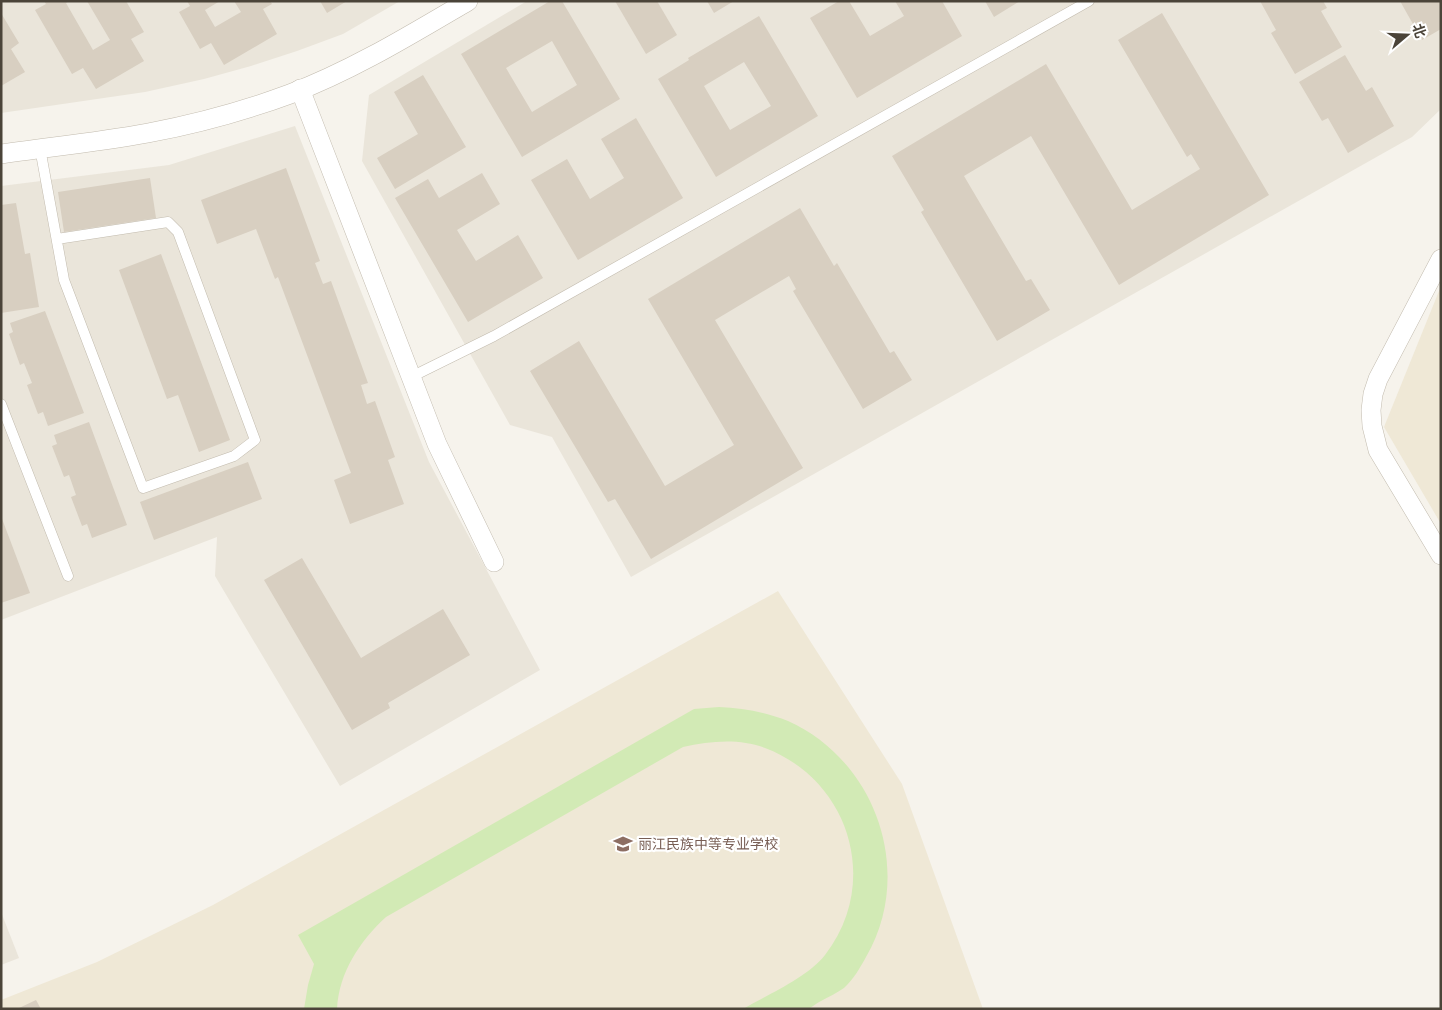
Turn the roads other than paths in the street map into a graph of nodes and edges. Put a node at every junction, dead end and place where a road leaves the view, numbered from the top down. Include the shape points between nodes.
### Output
1 (468, 1) edge
2 (1089, 1) edge
3 (300, 89) junction
4 (40, 148) junction
5 (1, 154) edge
6 (57, 238) junction
7 (1441, 259) edge
8 (411, 377) junction
9 (1, 404) edge
10 (4, 422) edge
11 (1441, 555) edge
12 (494, 562) dead end
13 (68, 576) dead end

1 - 3 street via 376,54
2 - 8 lane via 494,336
3 - 4 street via 250,107 148,133
3 - 8 street
4 - 5 street
4 - 6 lane
6 - 6 lane via 168,222 178,232 255,440 234,456 143,488 64,280
7 - 11 street via 1378,379 1371,410 1378,450
8 - 12 street via 437,444
9 - 10 lane
10 - 13 lane

